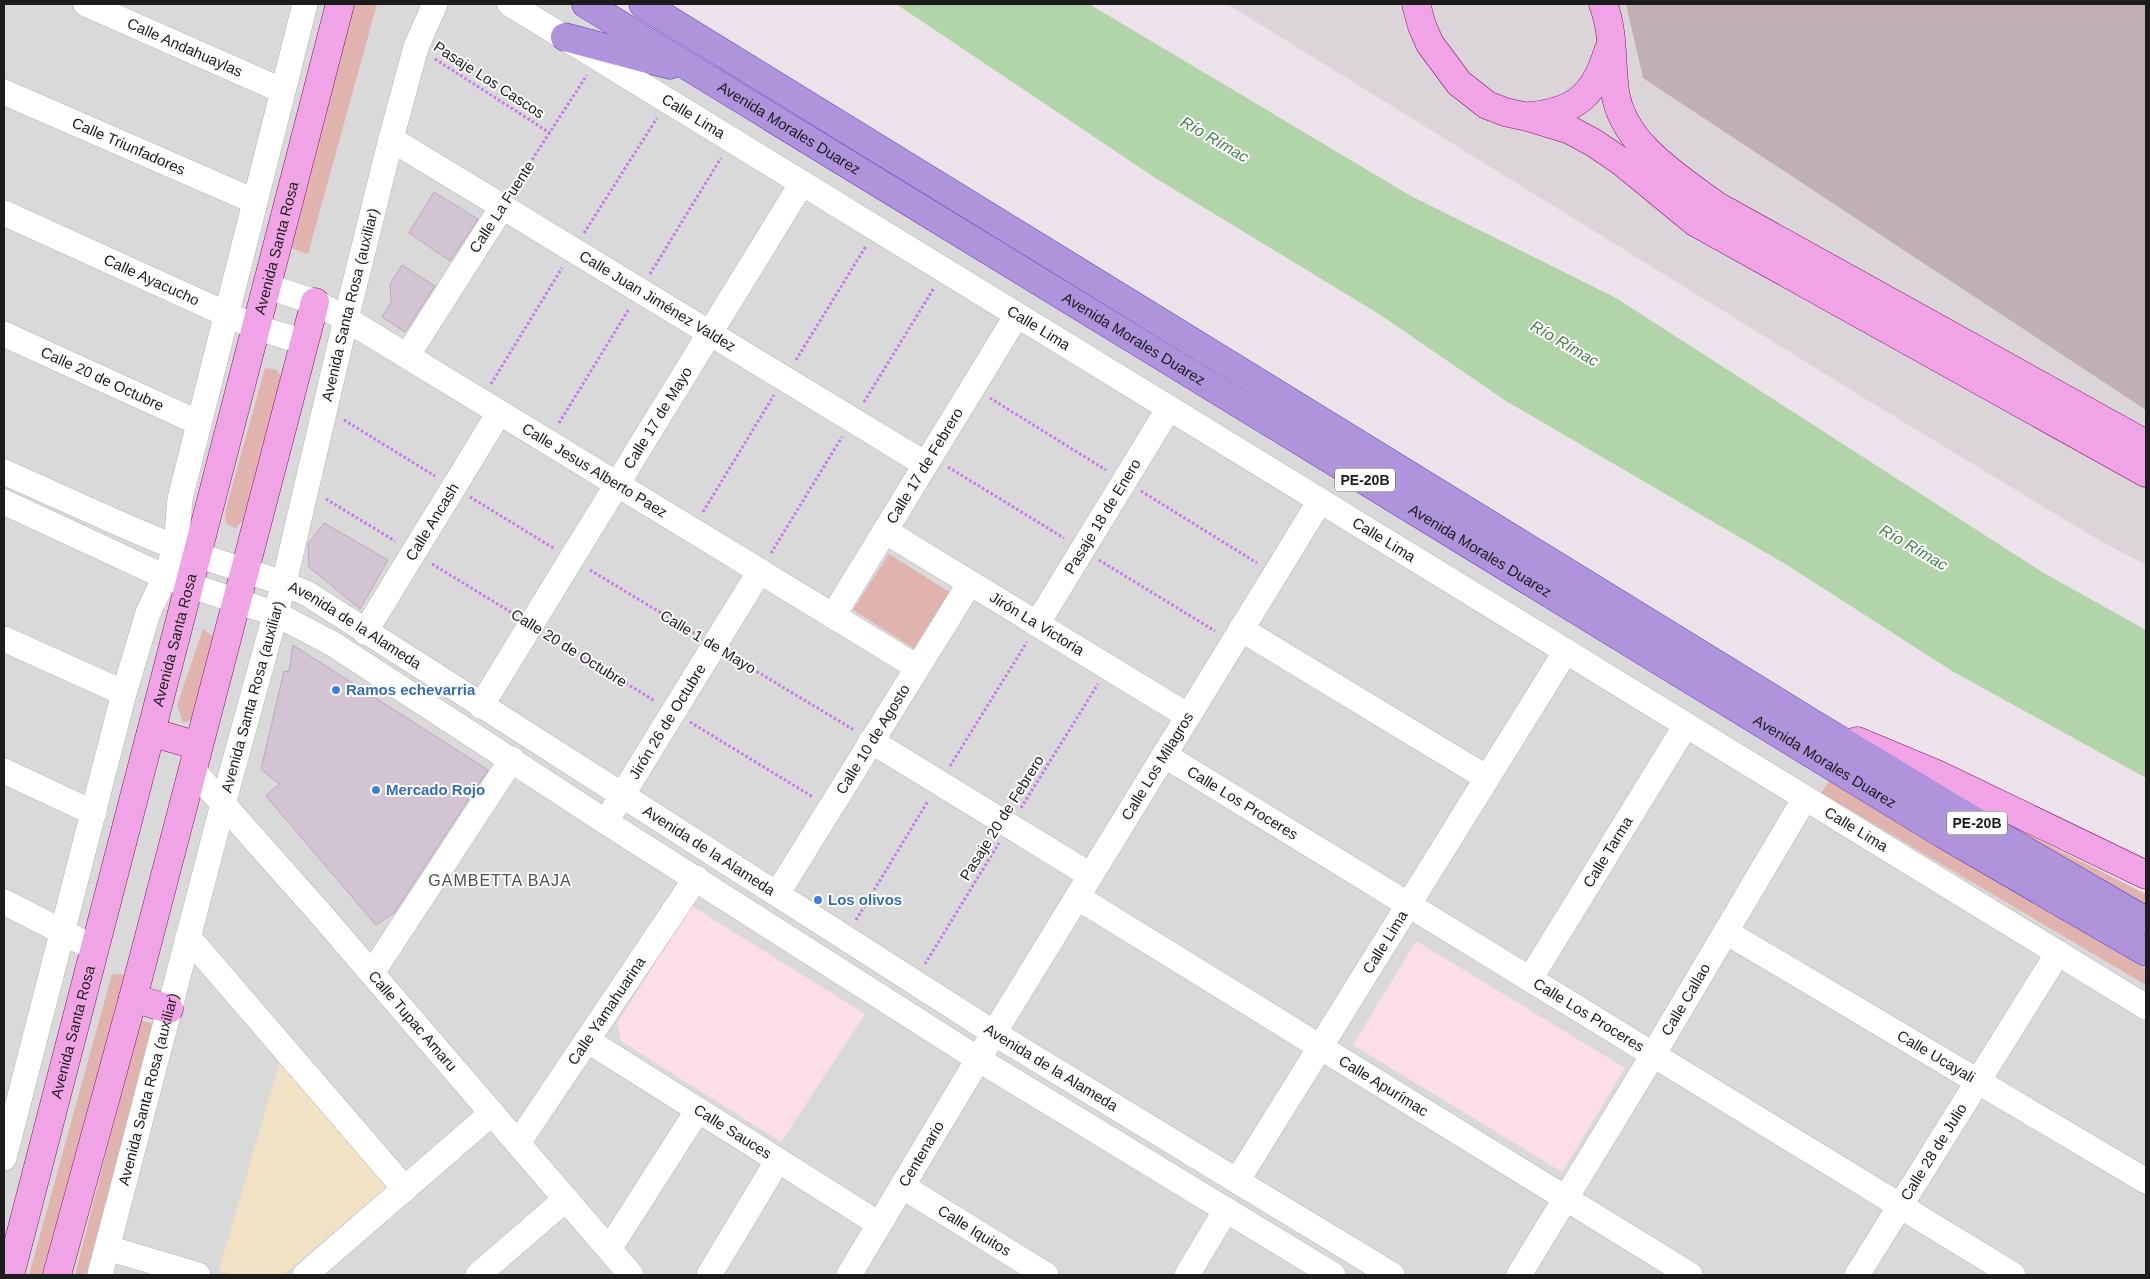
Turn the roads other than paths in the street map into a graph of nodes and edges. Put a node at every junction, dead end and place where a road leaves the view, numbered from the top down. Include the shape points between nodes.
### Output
1 (86, 4) edge
2 (305, 4) edge
3 (340, 4) edge
4 (435, 4) edge
5 (510, 4) edge
6 (586, 4) edge
7 (643, 4) edge
8 (1603, 4) edge
9 (1416, 5) edge
10 (565, 37) junction
11 (1610, 45) junction
12 (698, 72) junction
13 (281, 90) junction
14 (4, 92) edge
15 (1528, 116) junction
16 (391, 139) junction
17 (802, 183) junction
18 (254, 201) junction
19 (502, 207) junction
20 (4, 213) edge
21 (266, 286) junction
22 (315, 302) junction
23 (228, 315) junction
24 (1017, 315) junction
25 (346, 319) junction
26 (255, 327) junction
27 (710, 333) junction
28 (4, 334) edge
29 (304, 342) junction
30 (407, 356) junction
31 (1169, 408) junction
32 (499, 413) junction
33 (199, 424) junction
34 (2146, 444) edge
35 (925, 464) junction
36 (4, 472) edge
37 (2146, 473) edge
38 (617, 485) junction
39 (1320, 501) junction
40 (4, 502) edge
41 (885, 531) junction
42 (186, 551) junction
43 (244, 569) junction
44 (760, 571) junction
45 (177, 582) junction
46 (284, 583) junction
47 (970, 583) junction
48 (237, 601) junction
49 (276, 614) junction
50 (833, 616) junction
51 (1037, 624) junction
52 (1241, 629) junction
53 (365, 632) junction
54 (4, 639) edge
55 (1566, 652) junction
56 (917, 667) junction
57 (124, 693) junction
58 (481, 706) junction
59 (1188, 716) junction
60 (1810, 722) junction
61 (1686, 725) junction
62 (151, 732) junction
63 (871, 741) junction
64 (1164, 755) junction
65 (195, 757) junction
66 (512, 759) junction
67 (4, 771) edge
68 (1487, 778) junction
69 (622, 796) junction
70 (1805, 798) junction
71 (223, 804) junction
72 (94, 813) junction
73 (606, 822) junction
74 (1090, 875) junction
75 (2146, 875) edge
76 (696, 878) junction
77 (777, 894) junction
78 (1077, 897) junction
79 (4, 902) edge
80 (1409, 905) junction
81 (2146, 921) edge
82 (62, 932) junction
83 (1726, 932) junction
84 (188, 937) junction
85 (94, 948) junction
86 (2146, 952) edge
87 (2058, 953) junction
88 (372, 973) junction
89 (1530, 979) junction
90 (133, 998) junction
91 (2146, 1007) edge
92 (169, 1009) junction
93 (994, 1033) junction
94 (587, 1040) junction
95 (1320, 1047) junction
96 (1653, 1055) junction
97 (978, 1059) junction
98 (1978, 1082) junction
99 (698, 1110) junction
100 (492, 1114) junction
101 (518, 1143) junction
102 (4, 1158) edge
103 (778, 1160) junction
104 (1237, 1181) junction
105 (2146, 1181) edge
106 (902, 1186) junction
107 (405, 1190) junction
108 (1566, 1198) junction
109 (566, 1199) junction
110 (1899, 1206) junction
111 (1226, 1210) junction
112 (880, 1224) junction
113 (108, 1248) junction
114 (609, 1249) junction
115 (10, 1275) edge
116 (57, 1275) edge
117 (100, 1275) edge
118 (198, 1275) edge
119 (305, 1275) edge
120 (478, 1275) edge
121 (631, 1275) edge
122 (709, 1275) edge
123 (849, 1275) edge
124 (1046, 1275) edge
125 (1187, 1275) edge
126 (1333, 1275) edge
127 (1392, 1275) edge
128 (1519, 1275) edge
129 (1690, 1275) edge
130 (1857, 1275) edge
131 (2013, 1275) edge

1 - 13 street, Calle Andahuaylas
2 - 13 street
3 - 21 main road, Avenida Santa Rosa
4 - 16 street, Avenida Santa Rosa (auxiliar) via 416,46
5 - 10 street, Calle Lima
6 - 12 highway, Avenida Morales Duarez / PE-20B
7 - 60 highway, Avenida Morales Duarez / PE-20B
8 - 11 main road
9 - 15 main road via 1430,44 1459,83 1487,105
10 - 12 highway
10 - 17 street, Calle Lima
11 - 15 main road via 1587,95 1557,112
11 - 34 main road via 1620,112 1630,131 1680,179 1717,206
12 - 86 highway, Avenida Morales Duarez / PE-20B via 1943,834
13 - 18 street
14 - 18 street, Calle Triunfadores
15 - 37 main road via 1594,142 1695,222
16 - 19 street, Calle Juan Jiménez Valdez
16 - 25 street, Avenida Santa Rosa (auxiliar)
17 - 24 street, Calle Lima
17 - 27 street, Calle 17 de Mayo
18 - 23 street
19 - 27 street, Calle Juan Jiménez Valdez
19 - 30 street, Calle La Fuente
20 - 23 street, Calle Ayacucho
21 - 22 street, Calle Jesus Alberto Paez
21 - 26 main road, Avenida Santa Rosa
22 - 25 street, Calle Jesus Alberto Paez
22 - 29 main road
23 - 26 street, Calle Ayacucho
23 - 33 street
24 - 31 street, Calle Lima
24 - 35 street, Calle 17 de Febrero
25 - 30 street, Calle Jesus Alberto Paez
25 - 46 street, Avenida Santa Rosa (auxiliar)
26 - 29 street, Calle Ayacucho
26 - 42 main road, Avenida Santa Rosa
27 - 35 street, Calle Juan Jiménez Valdez
27 - 38 street, Calle 17 de Mayo
28 - 33 street, Calle 20 de Octubre
29 - 43 main road
30 - 32 street, Calle Jesus Alberto Paez
31 - 39 street, Calle Lima
31 - 51 street, Pasaje 18 de Enero
32 - 38 street, Calle Jesus Alberto Paez
32 - 53 street, Calle Ancash
33 - 42 street via 180,499
35 - 41 street, Calle 17 de Febrero
36 - 42 street, Avenida de la Alameda
38 - 44 street, Calle Jesus Alberto Paez
38 - 58 street, Calle 17 de Mayo
39 - 52 street, Calle Los Milagros
39 - 55 street, Calle Lima
40 - 45 street, Avenida de la Alameda
41 - 47 street, Jirón La Victoria
41 - 50 street, Calle 17 de Febrero
42 - 43 street, Avenida de la Alameda
42 - 45 main road, Avenida Santa Rosa
43 - 46 street, Avenida de la Alameda
43 - 48 main road
44 - 50 street, Calle Jesus Alberto Paez
44 - 69 street, Jirón 26 de Octubre
45 - 48 street, Avenida de la Alameda
45 - 57 street via 148,613
45 - 62 main road, Avenida Santa Rosa
46 - 49 street, Avenida Santa Rosa (auxiliar)
46 - 53 street, Avenida de la Alameda via 308,594
47 - 51 street, Jirón La Victoria
47 - 56 street, Calle 10 de Agosto
48 - 49 street, Avenida de la Alameda
48 - 65 main road
49 - 66 street, Avenida de la Alameda via 333,644
49 - 71 street, Avenida Santa Rosa (auxiliar)
50 - 56 street, Calle Jesus Alberto Paez
51 - 59 street, Jirón La Victoria
52 - 59 street, Calle Los Milagros
52 - 68 street
53 - 58 street, Avenida de la Alameda
54 - 57 street
55 - 61 street, Calle Lima
55 - 68 street, Calle Lima
56 - 63 street, Calle 10 de Agosto
57 - 72 street
58 - 69 street, Avenida de la Alameda
59 - 64 street, Calle Los Milagros
60 - 75 main road via 1941,776
60 - 81 highway, Avenida Morales Duarez / PE-20B
61 - 70 street, Calle Lima
61 - 89 street, Calle Tarma
62 - 65 main road
62 - 85 main road, Avenida Santa Rosa
63 - 74 street
63 - 77 street, Calle 10 de Agosto
64 - 74 street, Calle Los Milagros
64 - 80 street, Calle Los Proceres
65 - 71 street, Calle Tupac Amaru
65 - 90 main road
66 - 73 street, Avenida de la Alameda
66 - 88 street
67 - 72 street
68 - 80 street, Calle Lima
69 - 73 street, Jirón 26 de Octubre
69 - 77 street, Avenida de la Alameda
70 - 83 street, Calle Callao
70 - 87 street, Calle Lima
71 - 84 street, Avenida Santa Rosa (auxiliar)
71 - 88 street, Calle Tupac Amaru
72 - 82 street
73 - 76 street, Avenida de la Alameda
74 - 78 street, Calle Los Milagros
76 - 94 street, Calle Yamahuarina
76 - 97 street, Avenida de la Alameda
77 - 93 street, Avenida de la Alameda
78 - 93 street, Calle Los Milagros
78 - 95 street, Calle Apurímac
79 - 82 street
80 - 89 street, Calle Los Proceres
80 - 95 street, Calle Lima
82 - 85 street
82 - 102 street
83 - 96 street, Calle Callao
83 - 98 street, Calle Ucayali
84 - 92 street, Avenida Santa Rosa (auxiliar)
84 - 107 street
85 - 115 main road, Avenida Santa Rosa
87 - 91 street, Calle Lima
87 - 98 street, Calle 28 de Julio
88 - 100 street, Calle Tupac Amaru
89 - 96 street, Calle Los Proceres
90 - 92 main road
90 - 116 main road
92 - 113 street, Avenida Santa Rosa (auxiliar)
93 - 97 street, Centenario
93 - 104 street, Avenida de la Alameda
94 - 99 street, Calle Sauces
94 - 101 street, Calle Yamahuarina
95 - 104 street, Calle Lima
95 - 108 street, Calle Apurímac
96 - 108 street, Calle Callao
96 - 110 street, Calle Los Proceres
97 - 106 street, Centenario
97 - 111 street, Avenida de la Alameda
98 - 105 street, Calle Ucayali
98 - 110 street, Calle 28 de Julio
99 - 103 street, Calle Sauces
99 - 114 street
100 - 101 street, Calle Tupac Amaru
100 - 107 street
101 - 109 street, Calle Tupac Amaru
103 - 112 street, Calle Sauces
103 - 122 street
104 - 127 street, Avenida de la Alameda
106 - 112 street, Centenario
106 - 124 street, Calle Iquitos
107 - 119 street
108 - 128 street, Calle Callao
108 - 129 street, Calle Apurímac
109 - 114 street, Calle Tupac Amaru
109 - 120 street
110 - 130 street, Calle 28 de Julio
110 - 131 street, Calle Los Proceres
111 - 125 street
111 - 126 street, Avenida de la Alameda
112 - 123 street, Centenario
113 - 117 street, Avenida Santa Rosa (auxiliar)
113 - 118 street
114 - 121 street, Calle Tupac Amaru

